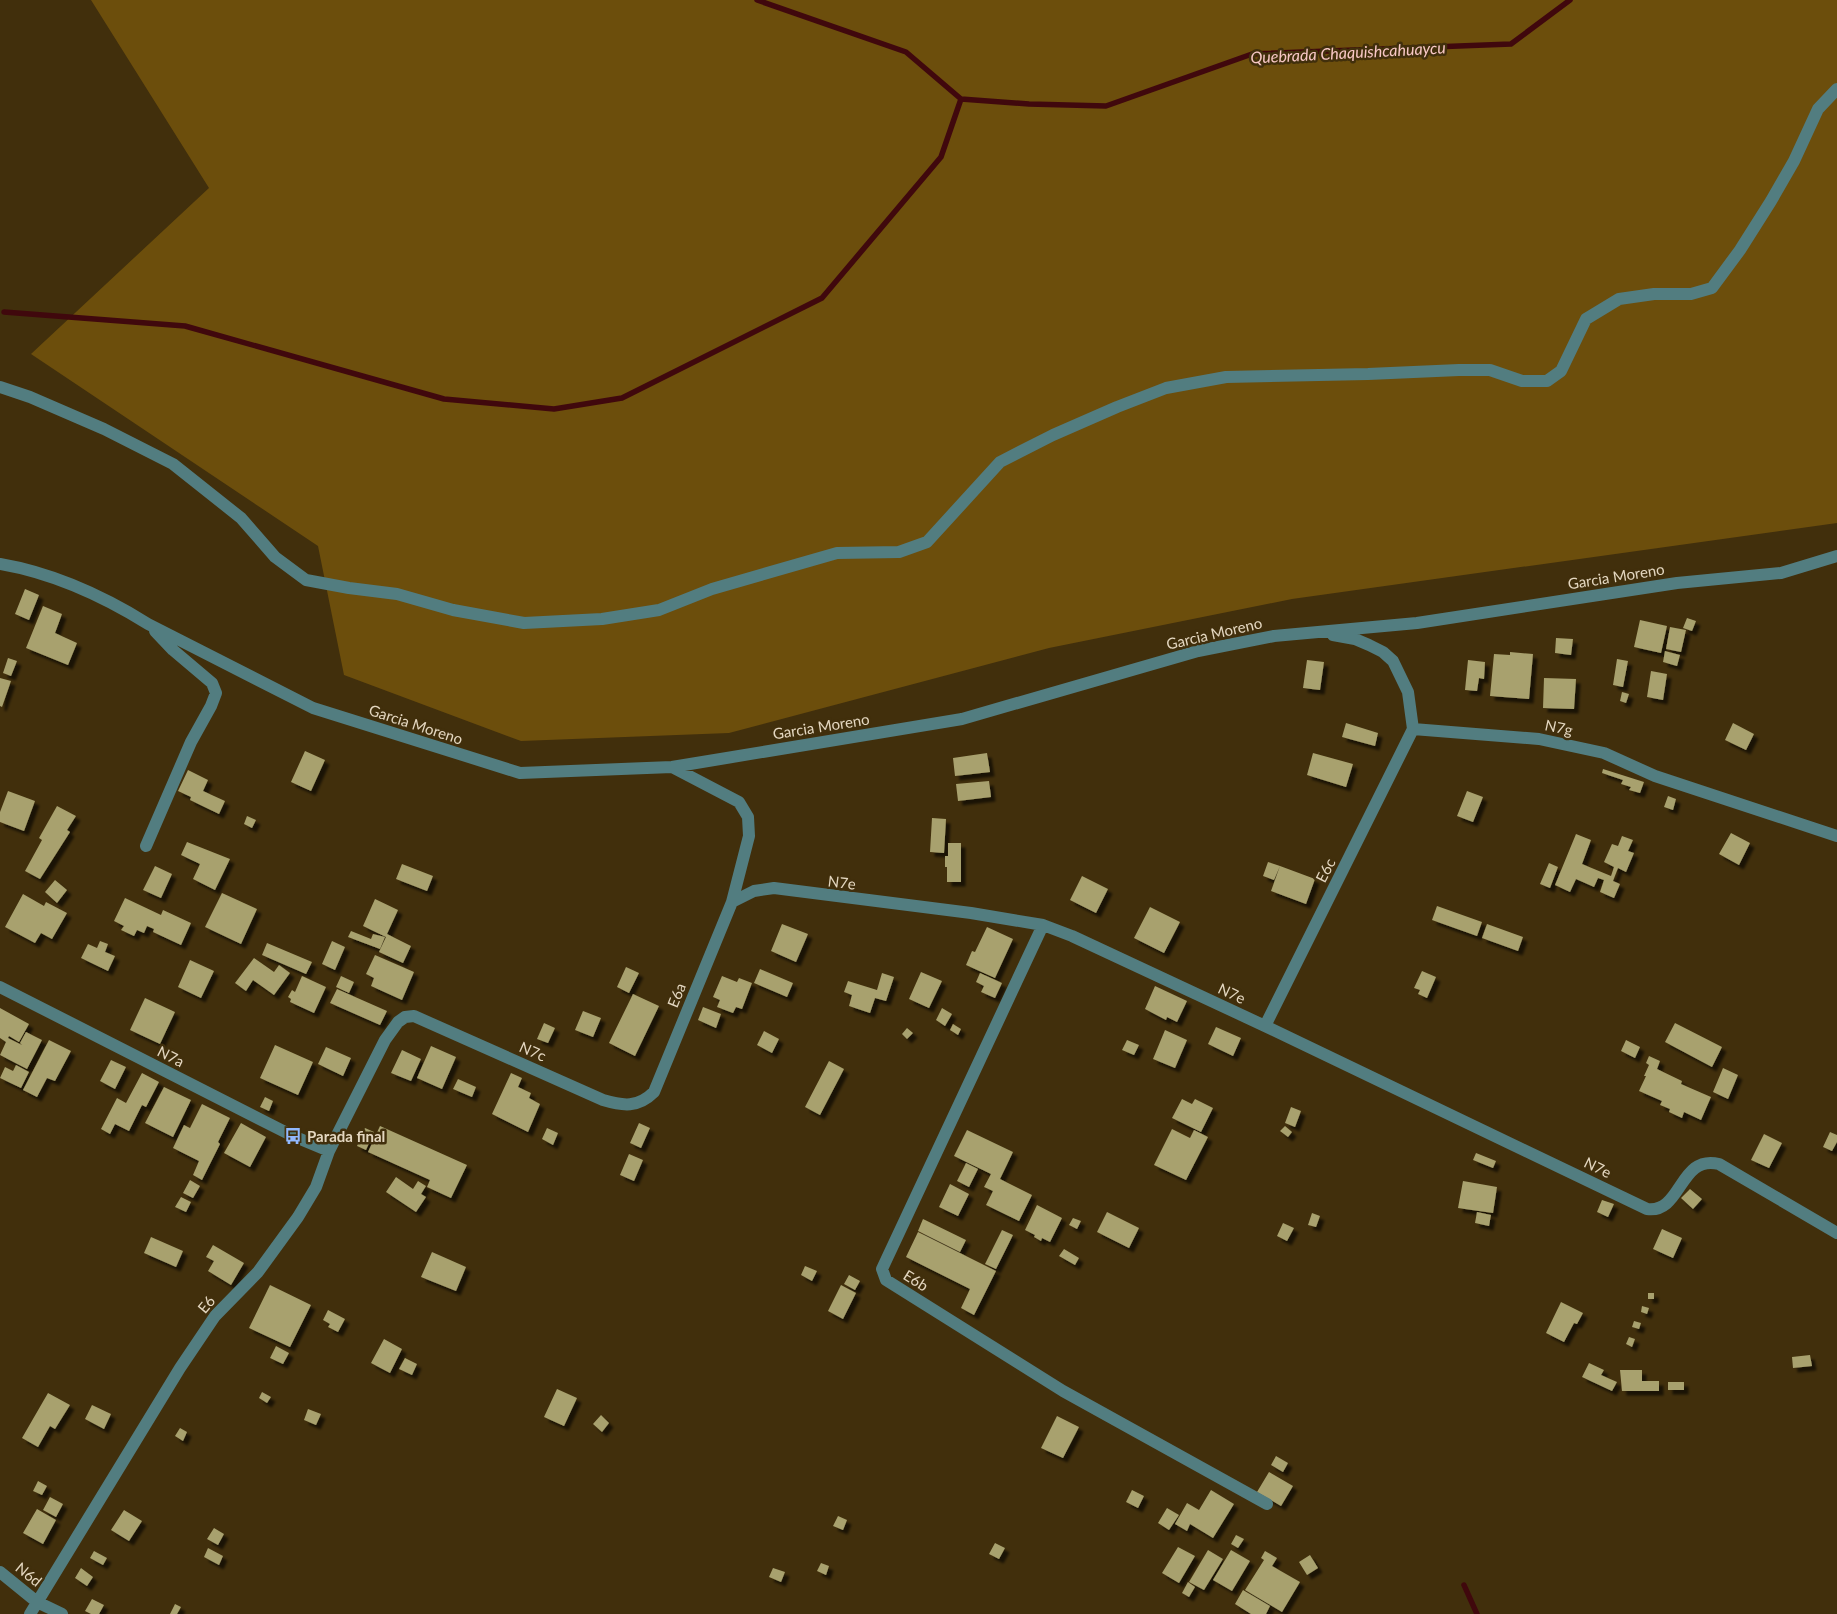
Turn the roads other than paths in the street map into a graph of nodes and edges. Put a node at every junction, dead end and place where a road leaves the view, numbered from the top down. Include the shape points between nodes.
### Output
1 (1837, 89) edge
2 (0, 387) edge
3 (1837, 556) edge
4 (0, 564) edge
5 (148, 624) junction
6 (1318, 632) junction
7 (1413, 729) junction
8 (672, 767) junction
9 (1837, 836) edge
10 (146, 846) dead end
11 (732, 902) junction
12 (1043, 925) junction
13 (0, 987) edge
14 (405, 1017) joint
15 (1264, 1026) junction
16 (648, 1098) joint
17 (329, 1150) junction
18 (1837, 1233) edge
19 (1267, 1504) dead end
20 (0, 1572) edge
21 (37, 1602) junction
22 (30, 1614) edge
23 (62, 1614) edge

1 - 2 street via 1818,109 1771,201 1712,288 1691,294 1654,294 1619,299 1586,320 1561,371 1547,382 1522,380 1490,370 1460,370 1226,377 1166,388 1053,435 1000,462 927,542 899,552 837,553 712,589 658,610 602,619 524,623 453,610 397,594 306,580 275,558 240,518 173,464 104,428
3 - 6 street, Garcia Moreno via 1781,573 1677,582 1418,623
4 - 5 street, Garcia Moreno via 51,576 124,609
5 - 8 street, Garcia Moreno via 313,708 520,773
5 - 10 street via 212,684 216,693
6 - 7 street via 1354,639 1383,652 1393,661 1408,692
6 - 8 street, Garcia Moreno via 1274,636 1198,651 962,719
7 - 9 street, N7g via 1539,739 1604,753 1655,776
7 - 15 street, E6c
8 - 11 street via 739,802 748,817 749,836
11 - 12 street, N7e via 754,891 774,888
11 - 16 street, E6a via 654,1092
12 - 15 street, N7e
12 - 19 street, E6b via 882,1269 886,1280 1063,1391
13 - 17 street, N7a via 293,1136
14 - 16 street, N7c via 414,1016 603,1100 630,1105
14 - 17 street, E6 via 385,1040
15 - 18 street, N7e via 1648,1209 1664,1206 1698,1166 1711,1162
17 - 21 street, E6 via 316,1186 298,1217 258,1272 215,1316
20 - 21 street, N6d
21 - 22 street, E6
21 - 23 street, N6d

